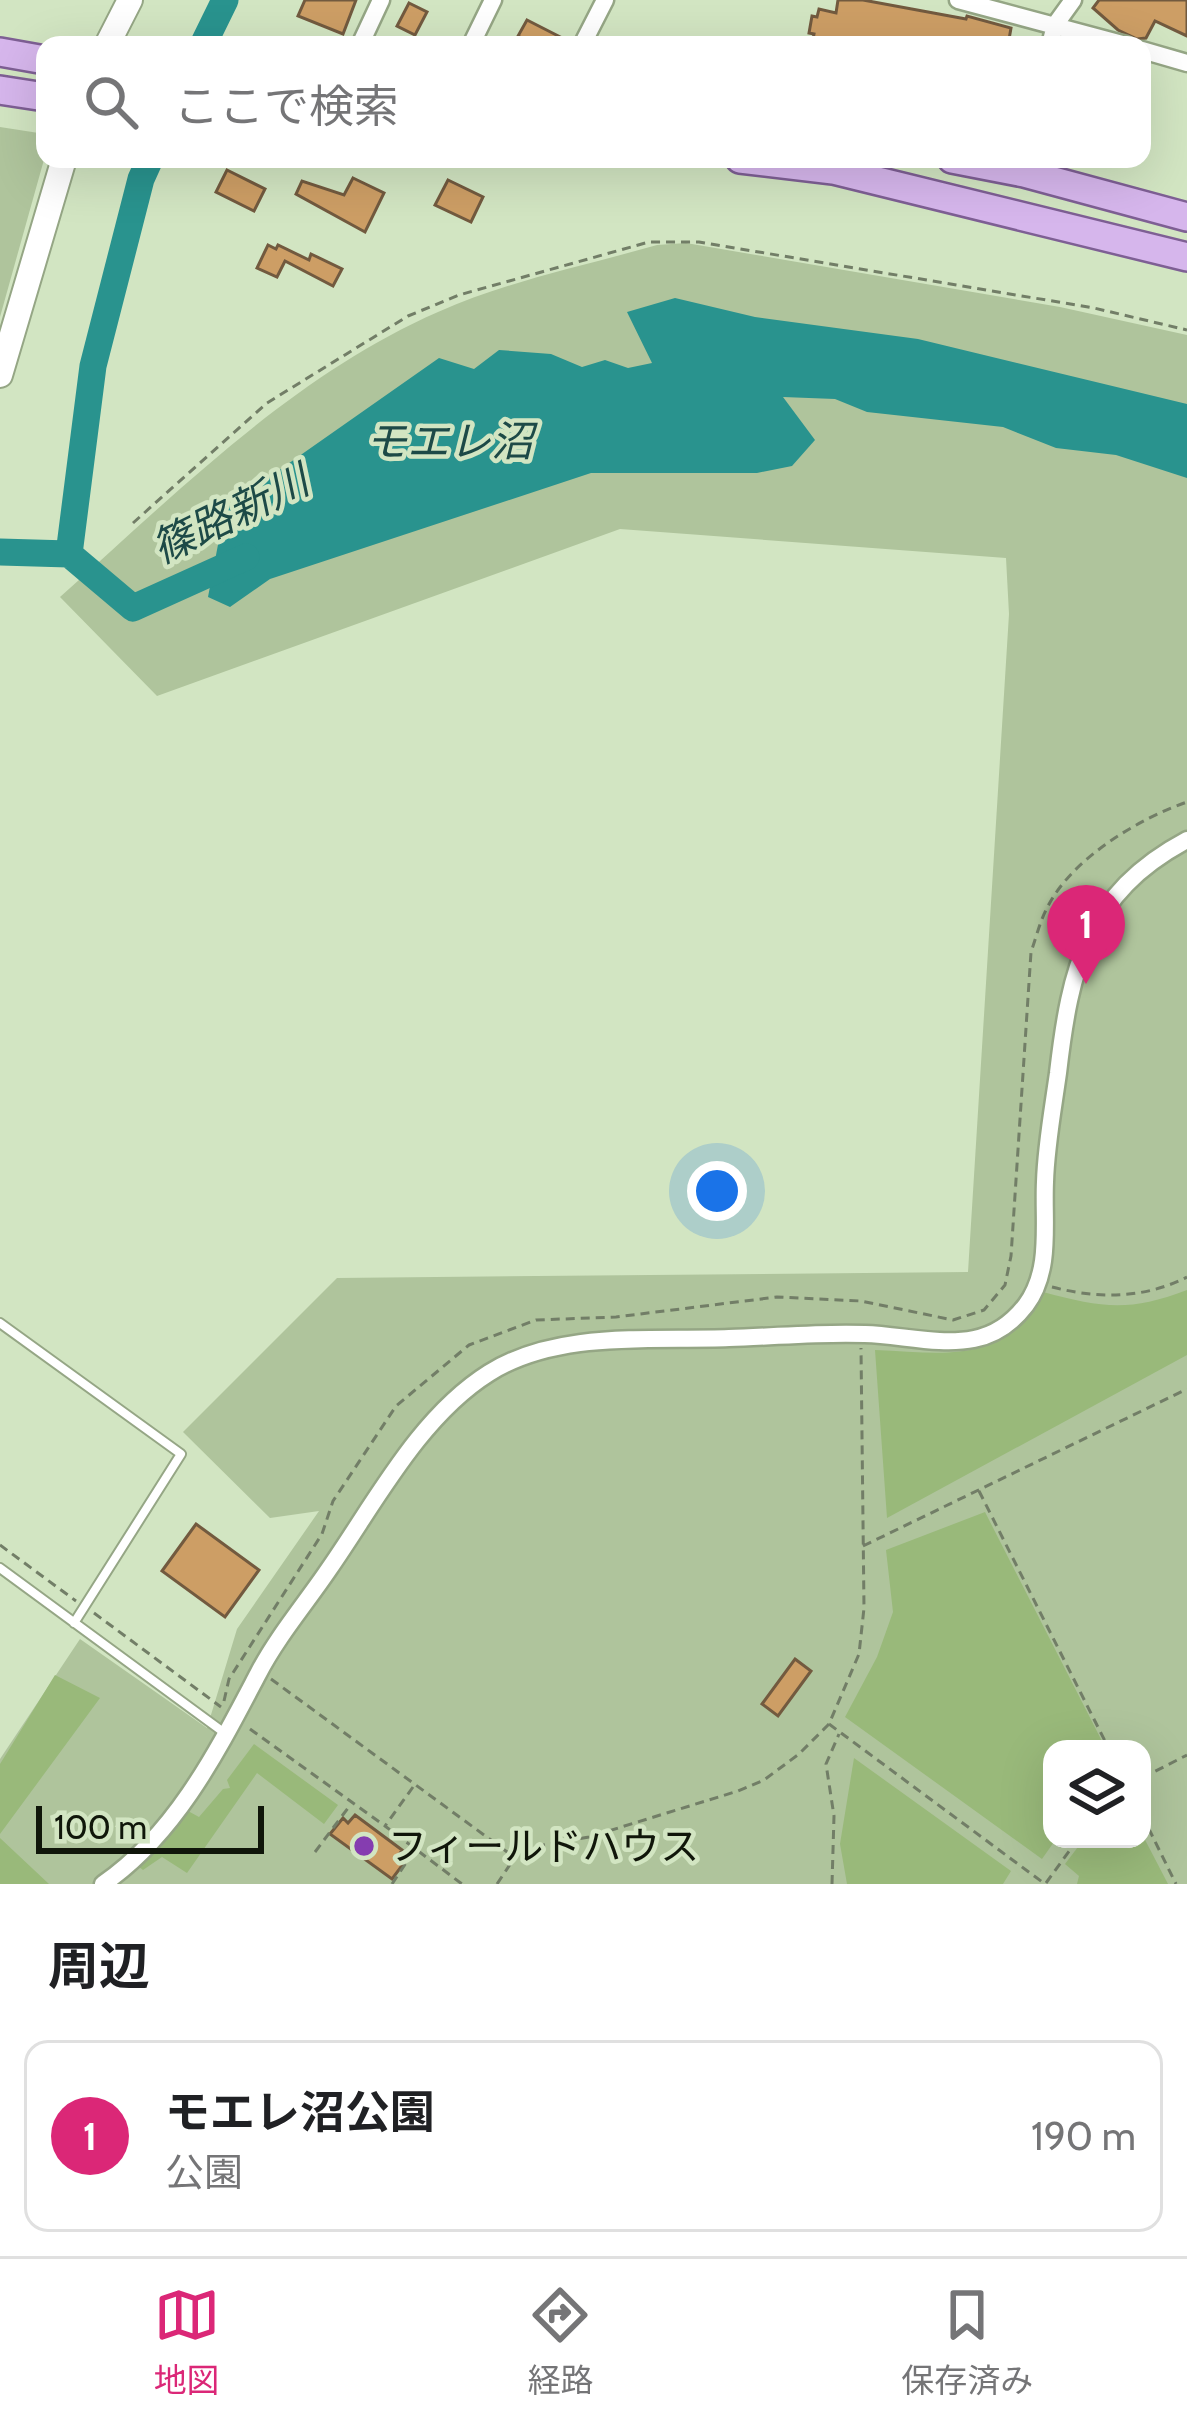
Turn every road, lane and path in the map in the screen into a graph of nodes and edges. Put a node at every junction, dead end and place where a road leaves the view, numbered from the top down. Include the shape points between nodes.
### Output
1 (130, 0) edge
2 (381, 0) edge
3 (494, 0) edge
4 (605, 0) edge
5 (958, 0) edge
6 (1073, 0) edge
7 (1055, 25) junction
8 (112, 36) edge
9 (364, 36) edge
10 (476, 36) edge
11 (587, 36) edge
12 (1052, 36) edge
13 (1094, 36) edge
14 (0, 52) edge
15 (1151, 53) edge
16 (36, 58) edge
17 (1187, 63) edge
18 (0, 90) edge
19 (36, 96) edge
20 (61, 168) edge
21 (816, 168) edge
22 (1015, 168) edge
23 (1026, 168) edge
24 (1003, 211) junction
25 (1187, 217) edge
26 (1187, 257) edge
27 (1187, 330) edge
28 (0, 375) edge
29 (133, 523) dead end
30 (1187, 802) edge
31 (1187, 840) edge
32 (1187, 1277) edge
33 (1039, 1283) junction
34 (0, 1323) edge
35 (861, 1334) junction
36 (1187, 1390) edge
37 (979, 1489) junction
38 (0, 1545) edge
39 (861, 1546) junction
40 (0, 1568) edge
41 (83, 1606) junction
42 (74, 1623) junction
43 (260, 1671) junction
44 (829, 1724) junction
45 (235, 1730) junction
46 (840, 1732) junction
47 (1104, 1740) edge
48 (1187, 1755) edge
49 (1151, 1773) edge
50 (414, 1785) junction
51 (352, 1802) junction
52 (385, 1826) junction
53 (1151, 1833) edge
54 (1071, 1848) edge
55 (416, 1850) junction
56 (315, 1852) dead end
57 (511, 1855) junction
58 (103, 1884) edge
59 (392, 1884) edge
60 (462, 1884) edge
61 (496, 1884) edge
62 (832, 1884) edge
63 (1045, 1884) edge
64 (1176, 1884) edge

1 - 8 street
2 - 9 street
3 - 10 street
4 - 11 street
5 - 7 street
6 - 7 street
7 - 12 street
7 - 13 street
14 - 16 main road
15 - 17 street
18 - 19 main road
20 - 28 street
21 - 24 main road
22 - 24 street
23 - 25 main road
24 - 26 main road
27 - 29 path via 699,242 649,242 408,316 267,403
30 - 41 path via 1138,821 1083,863 1048,904 1031,952 1011,1256 1005,1285 984,1310 953,1320 861,1301 777,1297 536,1321 469,1345 395,1406 229,1679 223,1708
31 - 33 street via 1145,865 1110,902 1072,981
32 - 33 path via 1116,1296
33 - 35 street via 1015,1317 981,1338
34 - 41 lane via 181,1454
35 - 39 path
35 - 43 street via 582,1344 490,1372 419,1440
36 - 37 path
37 - 39 path
37 - 47 path
38 - 41 path
39 - 44 path via 859,1654
40 - 42 lane
41 - 42 lane
42 - 45 lane
43 - 45 street
43 - 50 path
44 - 46 path
44 - 57 path via 764,1780 738,1791
45 - 51 path
45 - 58 street via 145,1848
46 - 62 path via 826,1764
46 - 63 path
48 - 49 path
50 - 52 path
50 - 57 path
51 - 52 path
51 - 56 path
52 - 55 path
53 - 64 path
54 - 63 path
55 - 59 path
55 - 60 path
57 - 61 path

